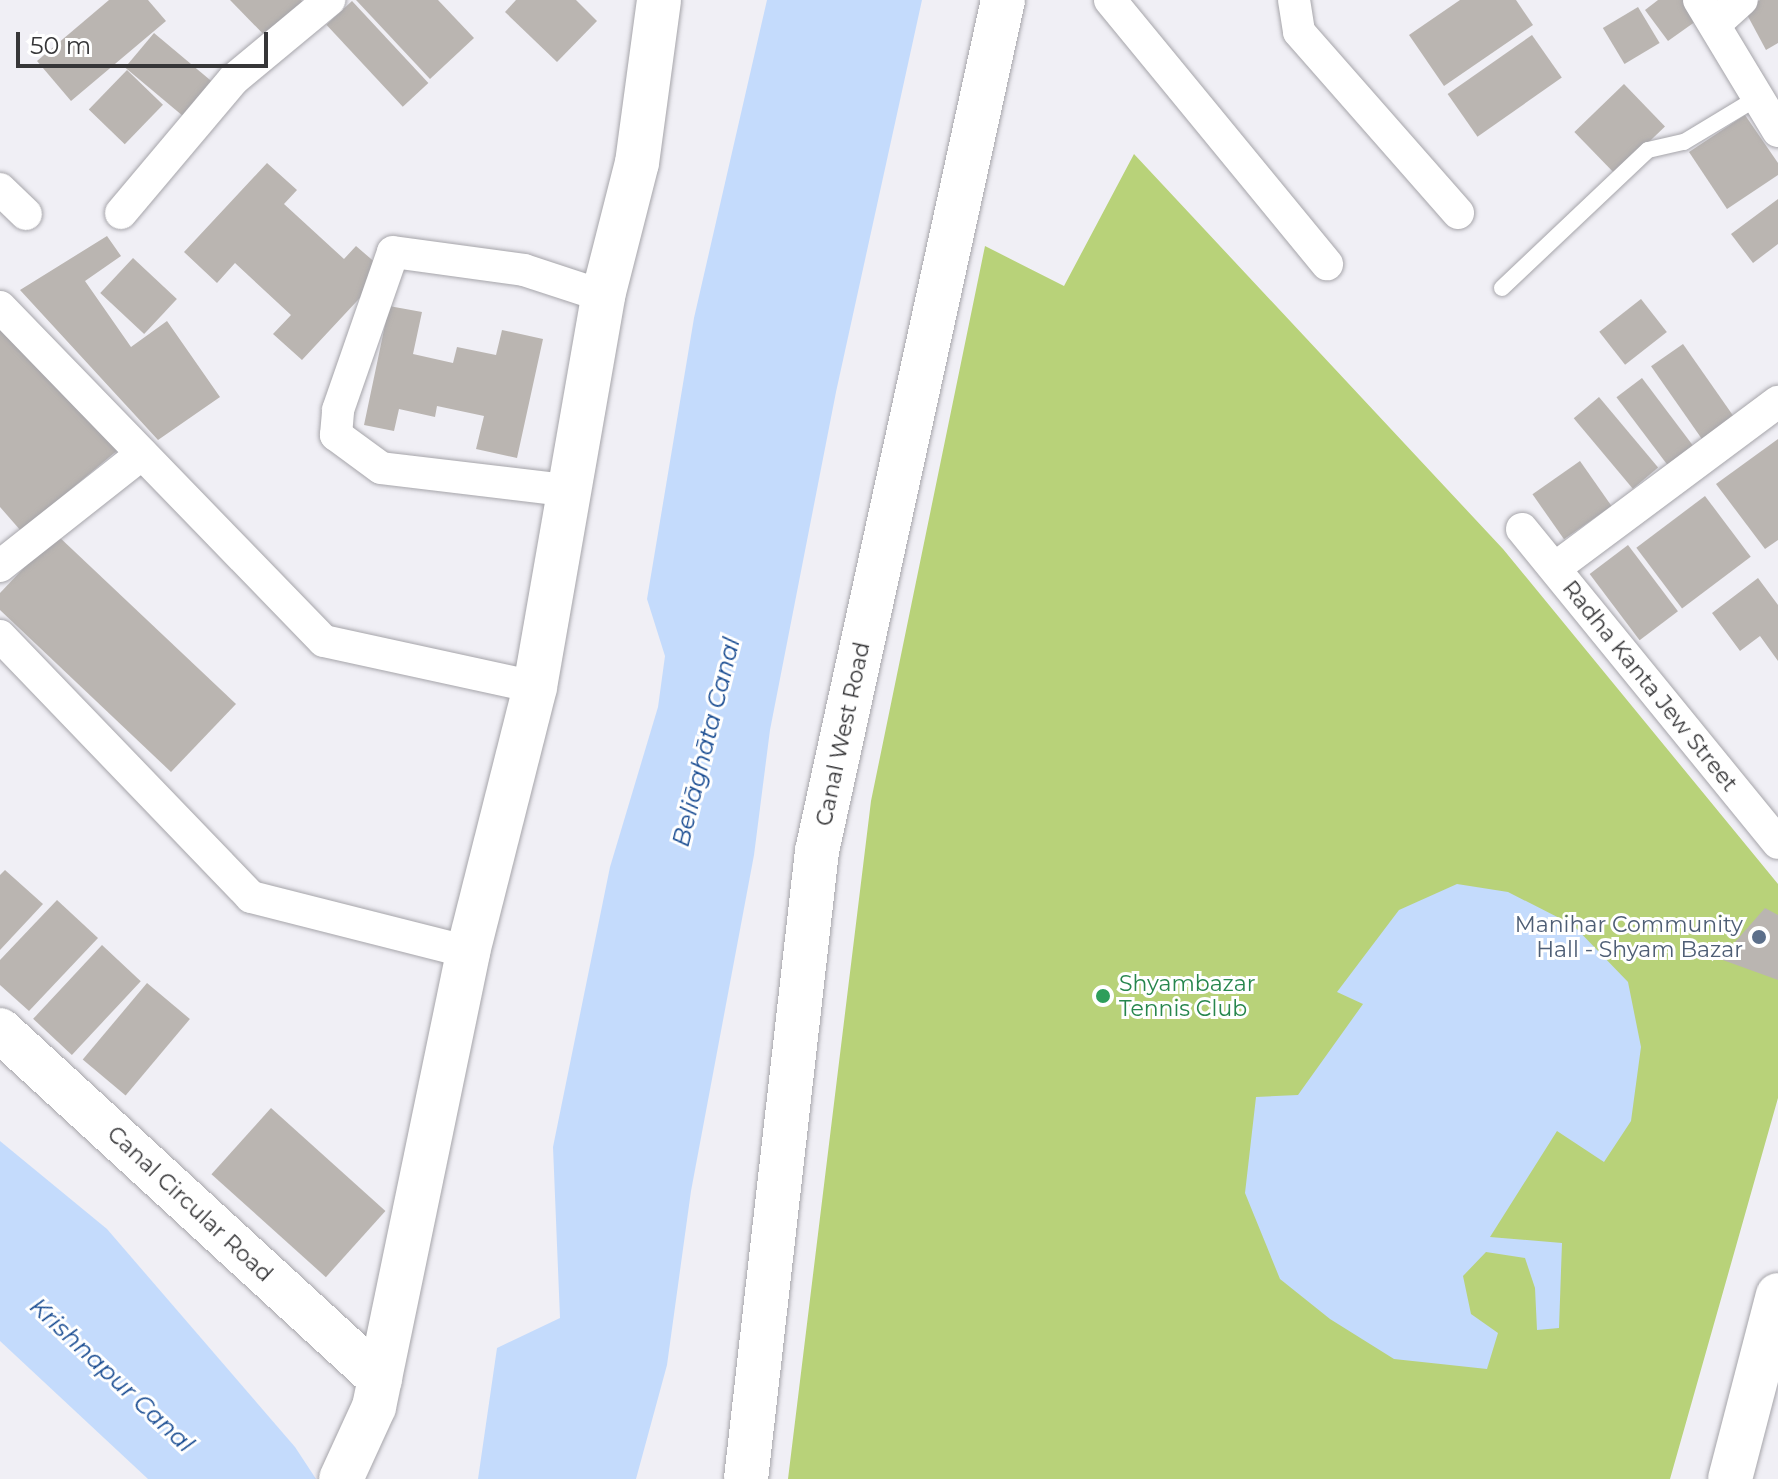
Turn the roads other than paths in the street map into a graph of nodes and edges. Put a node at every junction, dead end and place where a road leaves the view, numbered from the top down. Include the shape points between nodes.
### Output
1 (329, 0) edge
2 (659, 0) edge
3 (1003, 0) edge
4 (1110, 0) edge
5 (1294, 0) edge
6 (1742, 0) edge
7 (1707, 12) edge
8 (1757, 98) junction
9 (1778, 131) edge
10 (0, 189) edge
11 (121, 213) dead end
12 (1458, 213) dead end
13 (26, 214) dead end
14 (1327, 264) dead end
15 (1502, 288) dead end
16 (603, 296) junction
17 (0, 307) edge
18 (1778, 402) edge
19 (142, 454) junction
20 (573, 491) junction
21 (1522, 529) dead end
22 (6, 546) edge
23 (1555, 568) junction
24 (0, 636) edge
25 (535, 687) junction
26 (1778, 843) edge
27 (468, 952) junction
28 (0, 1030) edge
29 (1778, 1295) edge
30 (377, 1393) junction
31 (341, 1479) edge
32 (746, 1479) edge
33 (1730, 1479) edge

1 - 11 street via 234,79
2 - 16 main road via 637,163
3 - 32 main road, Canal West Road via 817,851
4 - 14 street
5 - 12 street via 1299,32
6 - 7 street
7 - 8 street
8 - 9 street
8 - 15 lane via 1684,142 1648,150
10 - 13 street
16 - 20 main road
16 - 20 street via 524,270 393,252 338,410 336,435 381,468
17 - 19 street
18 - 23 street
19 - 22 street
19 - 25 street via 324,641
20 - 25 main road
21 - 23 street, Radha Kanta Jew Street
23 - 26 street, Radha Kanta Jew Street
24 - 27 street via 251,897
25 - 27 main road
27 - 30 main road
28 - 30 main road, Canal Circular Road
29 - 33 main road
30 - 31 main road

